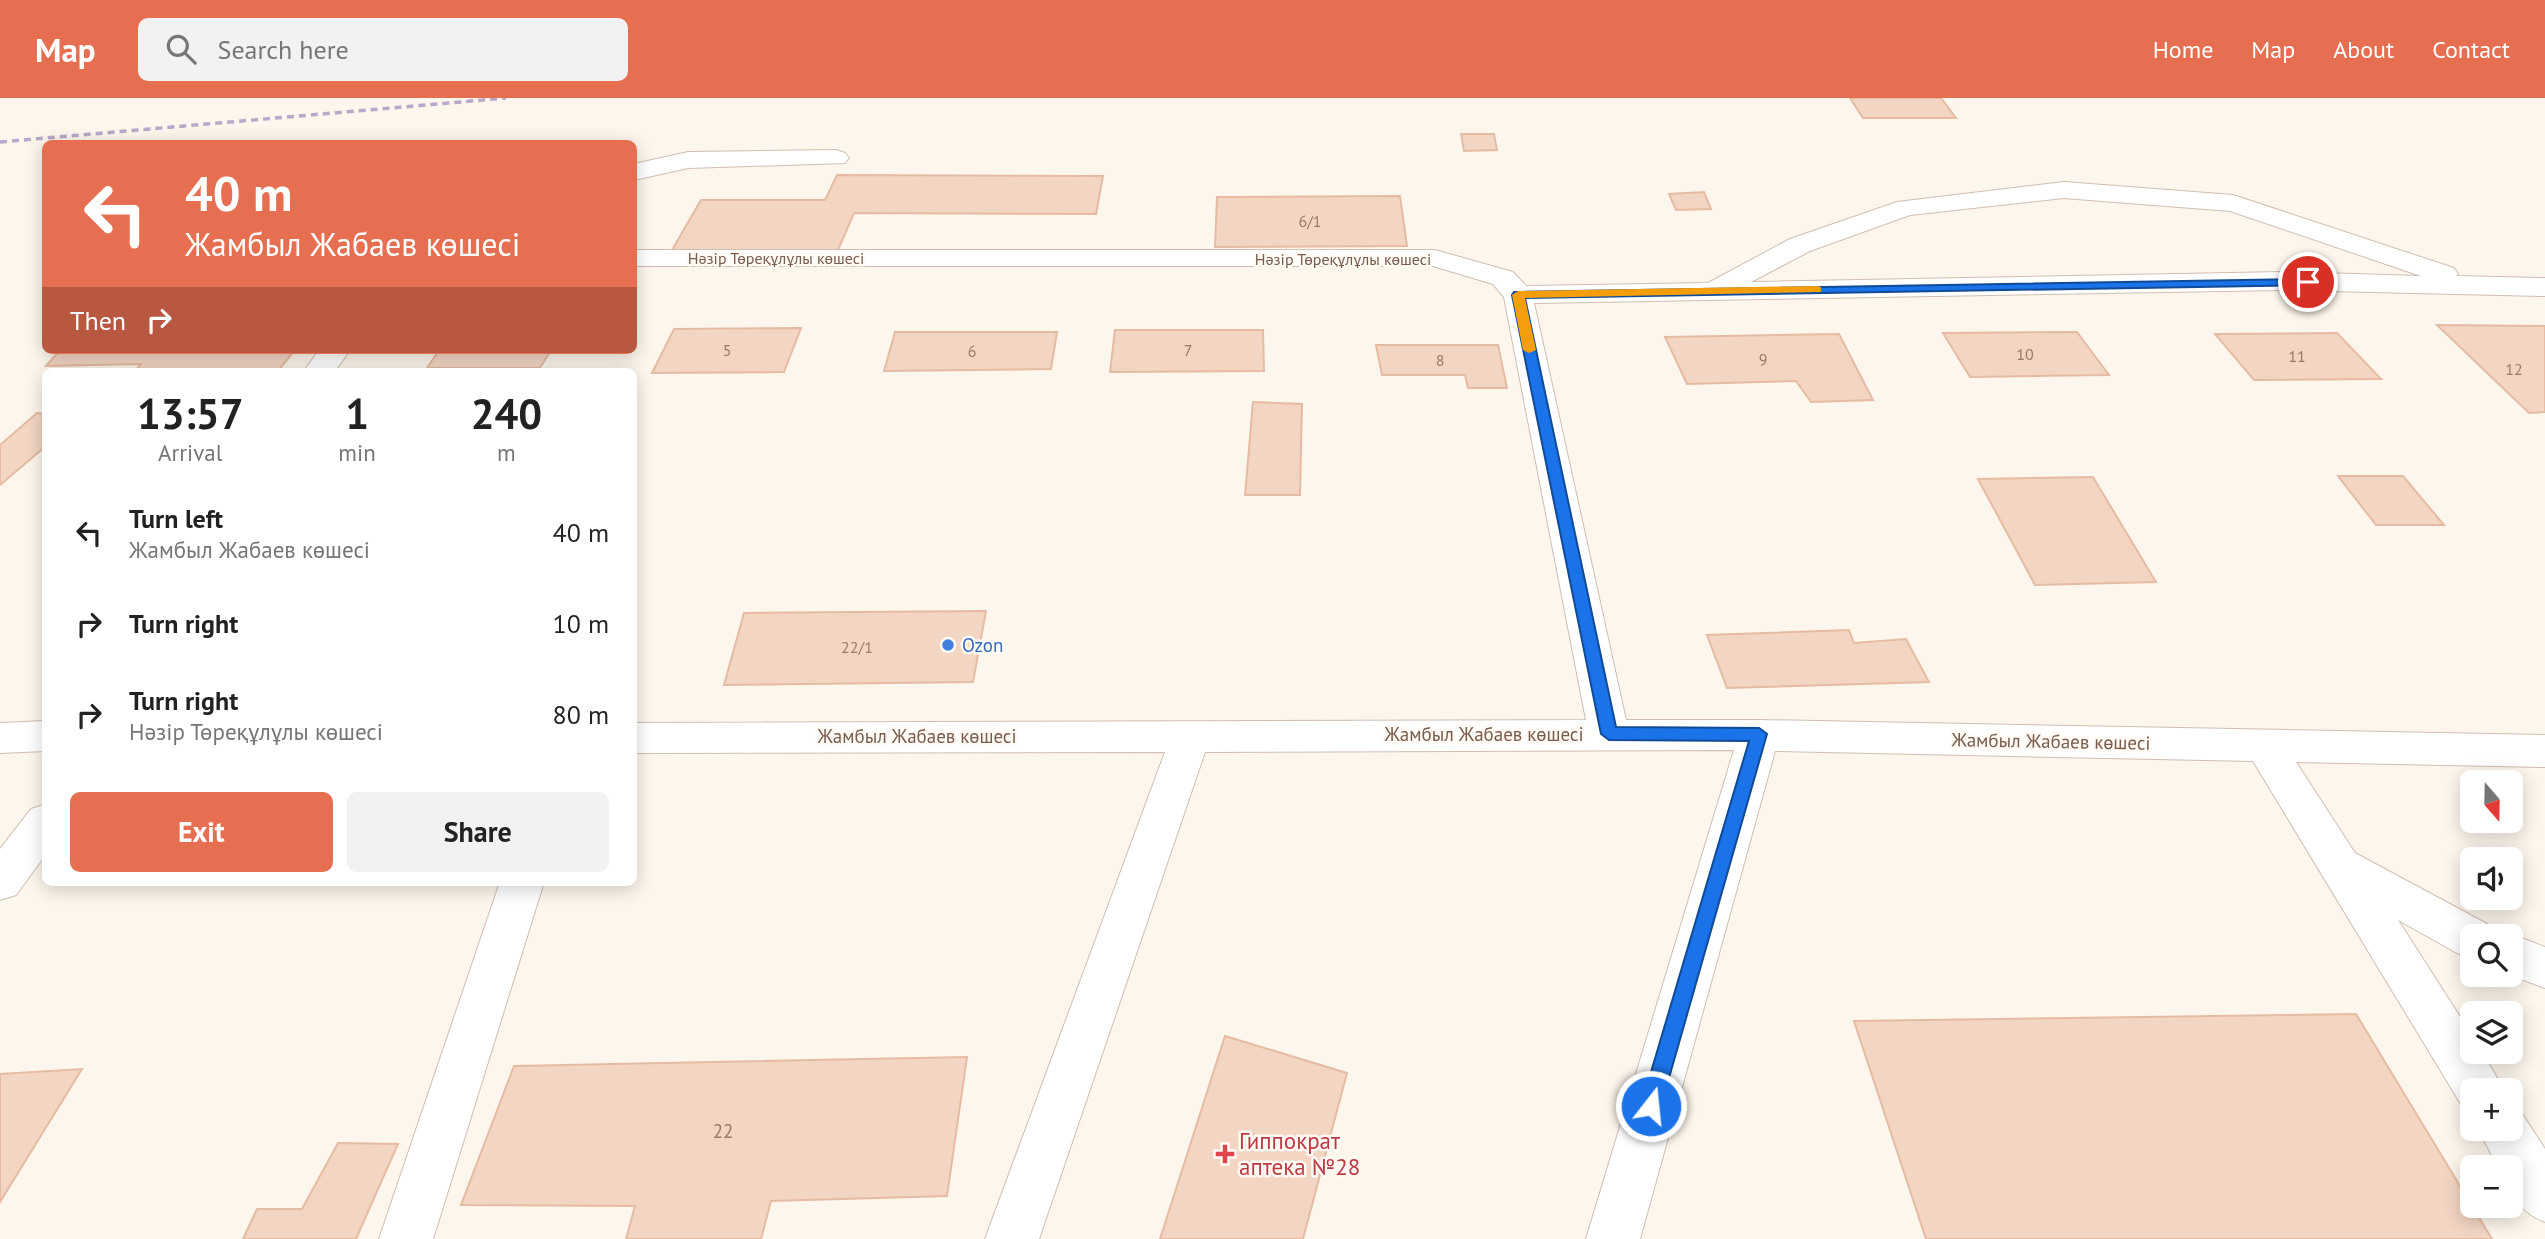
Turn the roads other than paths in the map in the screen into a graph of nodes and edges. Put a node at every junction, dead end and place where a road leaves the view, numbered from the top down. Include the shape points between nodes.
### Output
1 (836, 159) dead end
2 (637, 171) edge
3 (637, 258) edge
4 (2482, 287) junction
5 (2545, 287) edge
6 (1713, 291) junction
7 (1518, 295) junction
8 (332, 354) edge
9 (320, 368) edge
10 (1609, 734) junction
11 (1759, 734) junction
12 (1191, 735) junction
13 (42, 736) edge
14 (0, 738) edge
15 (637, 738) edge
16 (2265, 746) junction
17 (2545, 751) edge
18 (42, 826) edge
19 (2340, 866) junction
20 (0, 882) edge
21 (521, 886) edge
22 (2460, 932) edge
23 (2523, 959) edge
24 (2545, 968) edge
25 (2472, 1078) edge
26 (2511, 1141) edge
27 (2545, 1196) edge
28 (405, 1239) edge
29 (1012, 1239) edge
30 (1613, 1239) edge

1 - 2 street via 688,160
3 - 7 street, Нәзір Төреқұлұлы көшесі via 1435,258 1503,278
4 - 5 street
4 - 6 street via 2283,281
4 - 6 street via 2234,203 2064,190 1906,208 1800,245
6 - 7 street
7 - 10 street
8 - 9 street
10 - 11 street, Жамбыл Жабаев көшесі
10 - 12 street, Жамбыл Жабаев көшесі
11 - 16 street, Жамбыл Жабаев көшесі
11 - 30 street
12 - 15 street, Жамбыл Жабаев көшесі
12 - 29 street
13 - 14 street
16 - 17 street, Жамбыл Жабаев көшесі
16 - 19 street
18 - 20 street
19 - 22 street
19 - 25 street
21 - 28 street
23 - 24 street
26 - 27 street

